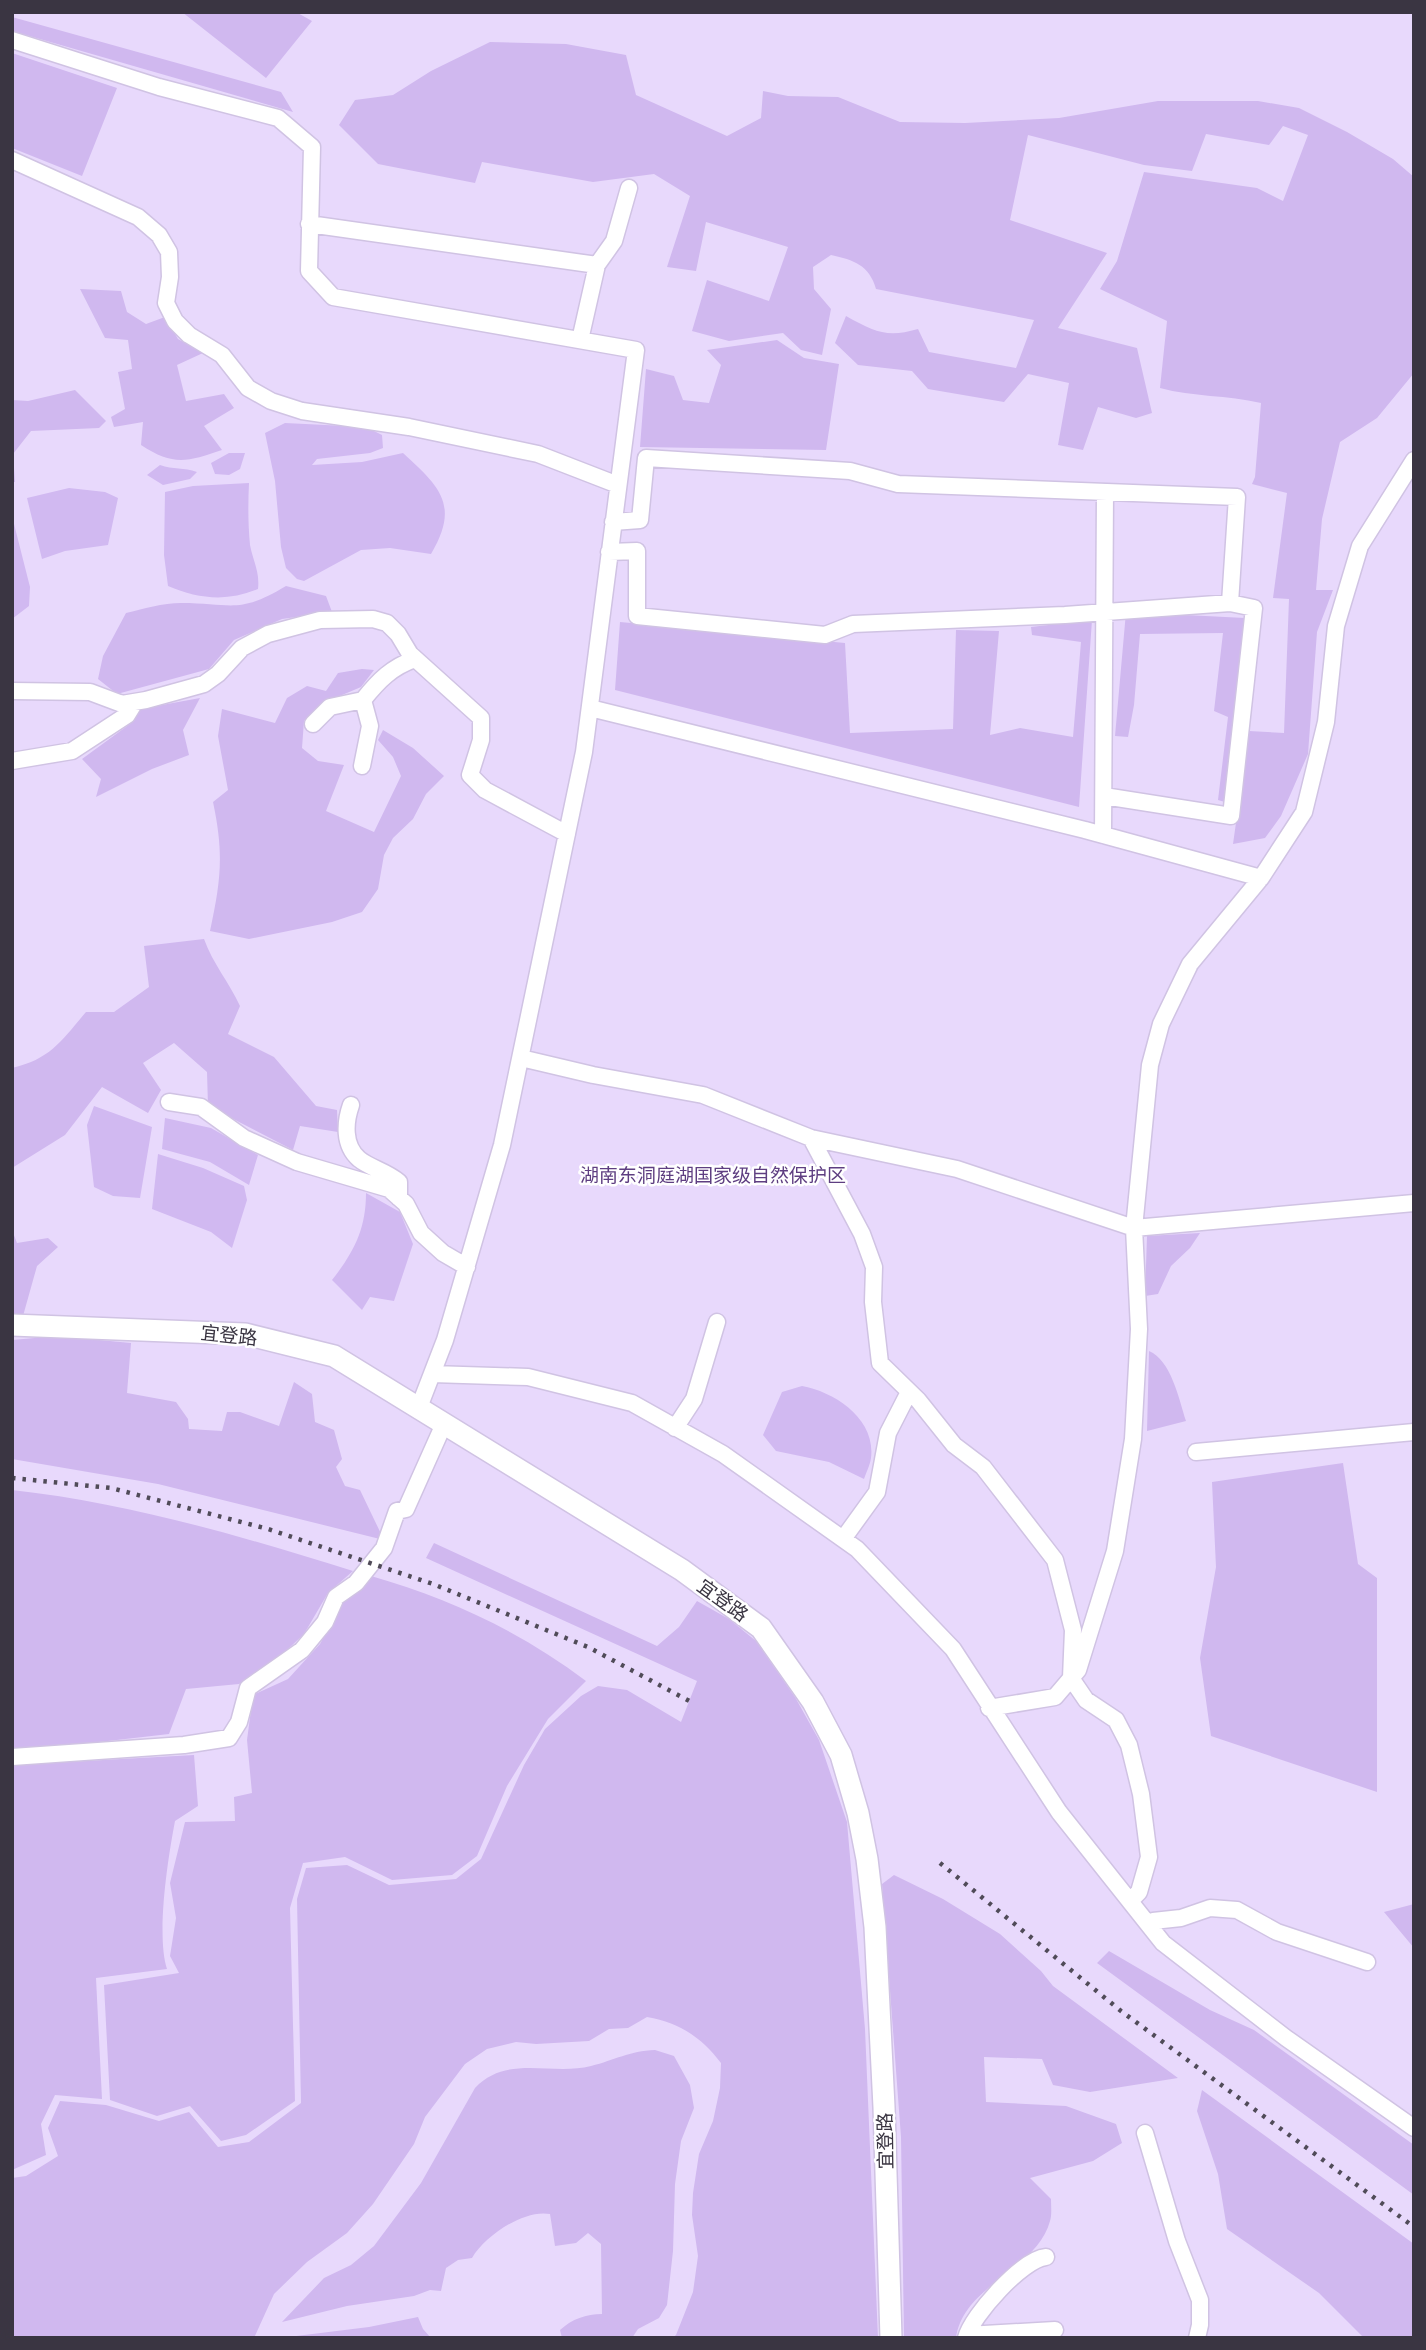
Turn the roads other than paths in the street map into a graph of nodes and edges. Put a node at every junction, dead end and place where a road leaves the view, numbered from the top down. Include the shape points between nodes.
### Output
1 (12, 40) edge
2 (12, 160) edge
3 (629, 188) dead end
4 (309, 224) junction
5 (597, 265) junction
6 (580, 340) junction
7 (1414, 460) edge
8 (618, 485) junction
9 (1105, 492) junction
10 (640, 520) junction
11 (613, 522) junction
12 (637, 551) junction
13 (610, 552) junction
14 (1230, 603) junction
15 (1104, 612) junction
16 (415, 659) junction
17 (12, 691) edge
18 (363, 700) junction
19 (135, 702) junction
20 (590, 708) junction
21 (313, 724) dead end
22 (12, 761) edge
23 (362, 766) dead end
24 (1104, 796) junction
25 (567, 834) junction
26 (1103, 835) junction
27 (1261, 878) junction
28 (521, 1058) junction
29 (169, 1102) dead end
30 (351, 1105) dead end
31 (811, 1138) junction
32 (399, 1198) junction
33 (1414, 1203) edge
34 (1134, 1228) junction
35 (467, 1267) junction
36 (717, 1322) dead end
37 (12, 1325) edge
38 (432, 1374) junction
39 (909, 1392) junction
40 (418, 1410) junction
41 (443, 1426) junction
42 (675, 1428) junction
43 (1414, 1432) edge
44 (1196, 1452) dead end
45 (843, 1539) junction
46 (1072, 1678) junction
47 (989, 1708) junction
48 (12, 1757) edge
49 (1130, 1901) junction
50 (1153, 1921) dead end
51 (1367, 1962) dead end
52 (1414, 2128) edge
53 (1145, 2133) dead end
54 (1046, 2257) dead end
55 (1055, 2330) dead end
56 (966, 2337) edge
57 (891, 2338) edge
58 (1197, 2338) edge

1 - 4 street via 159,87 278,118 312,147
2 - 8 street via 138,217 159,235 169,252 166,303 176,321 189,335 222,355 248,388 271,401 302,411 538,454
3 - 5 street via 614,241
4 - 5 street
4 - 6 street via 309,271 333,297
5 - 6 street
6 - 8 street via 636,350
7 - 27 street via 1360,546 1336,625 1326,722 1304,812
8 - 11 street
9 - 10 street via 898,484 850,471 646,458
9 - 14 street via 1237,497
9 - 15 street
10 - 11 street
10 - 12 street
11 - 13 street
12 - 13 street
12 - 15 street via 637,616 825,635 853,624
13 - 20 street
14 - 15 street
14 - 24 street via 1254,608 1231,816
15 - 24 street
16 - 18 street via 388,673
16 - 19 street via 387,623 320,620 268,634 242,648 204,684
16 - 25 street via 481,718 481,740 470,775 485,790
17 - 19 street via 90,692 122,704
18 - 21 street via 330,707
18 - 23 street via 370,726
19 - 22 street via 127,715 72,751
20 - 25 street
20 - 26 street
24 - 26 street
25 - 28 street
26 - 27 street
27 - 34 street via 1190,964 1161,1024 1150,1065
28 - 31 street via 703,1095
28 - 35 street
29 - 32 street via 201,1107 254,1143 297,1162 388,1189
30 - 32 street via 345,1121 348,1140 359,1158 399,1182
31 - 34 street via 957,1169
31 - 39 street via 862,1234 874,1267 880,1363
32 - 35 street via 421,1233
33 - 34 street
34 - 46 street via 1139,1329 1133,1439 1115,1551
35 - 38 street
36 - 42 street via 694,1399
37 - 40 street, 宜登路 via 245,1334 334,1356
38 - 40 street
38 - 42 street via 528,1377 632,1403
39 - 45 street via 888,1433 877,1492
39 - 46 street via 954,1445 983,1467 1055,1560 1073,1630
40 - 41 street, 宜登路
41 - 48 street via 406,1509 397,1511 384,1548 356,1583 336,1597 325,1622 302,1650 248,1688 229,1738
41 - 57 street, 宜登路 via 682,1570 761,1628 830,1732 858,1813 875,1927
42 - 45 street via 723,1454
43 - 44 street
45 - 47 street via 953,1649
46 - 47 street via 1055,1697
46 - 49 street via 1086,1700 1116,1720 1129,1745 1149,1857 1139,1892
47 - 49 street via 1059,1812
49 - 52 street via 1163,1943
50 - 51 street via 1181,1919 1210,1908 1237,1910 1277,1933
53 - 58 street via 1199,2300
54 - 56 street via 1035,2258 992,2298 970,2323
55 - 56 street

